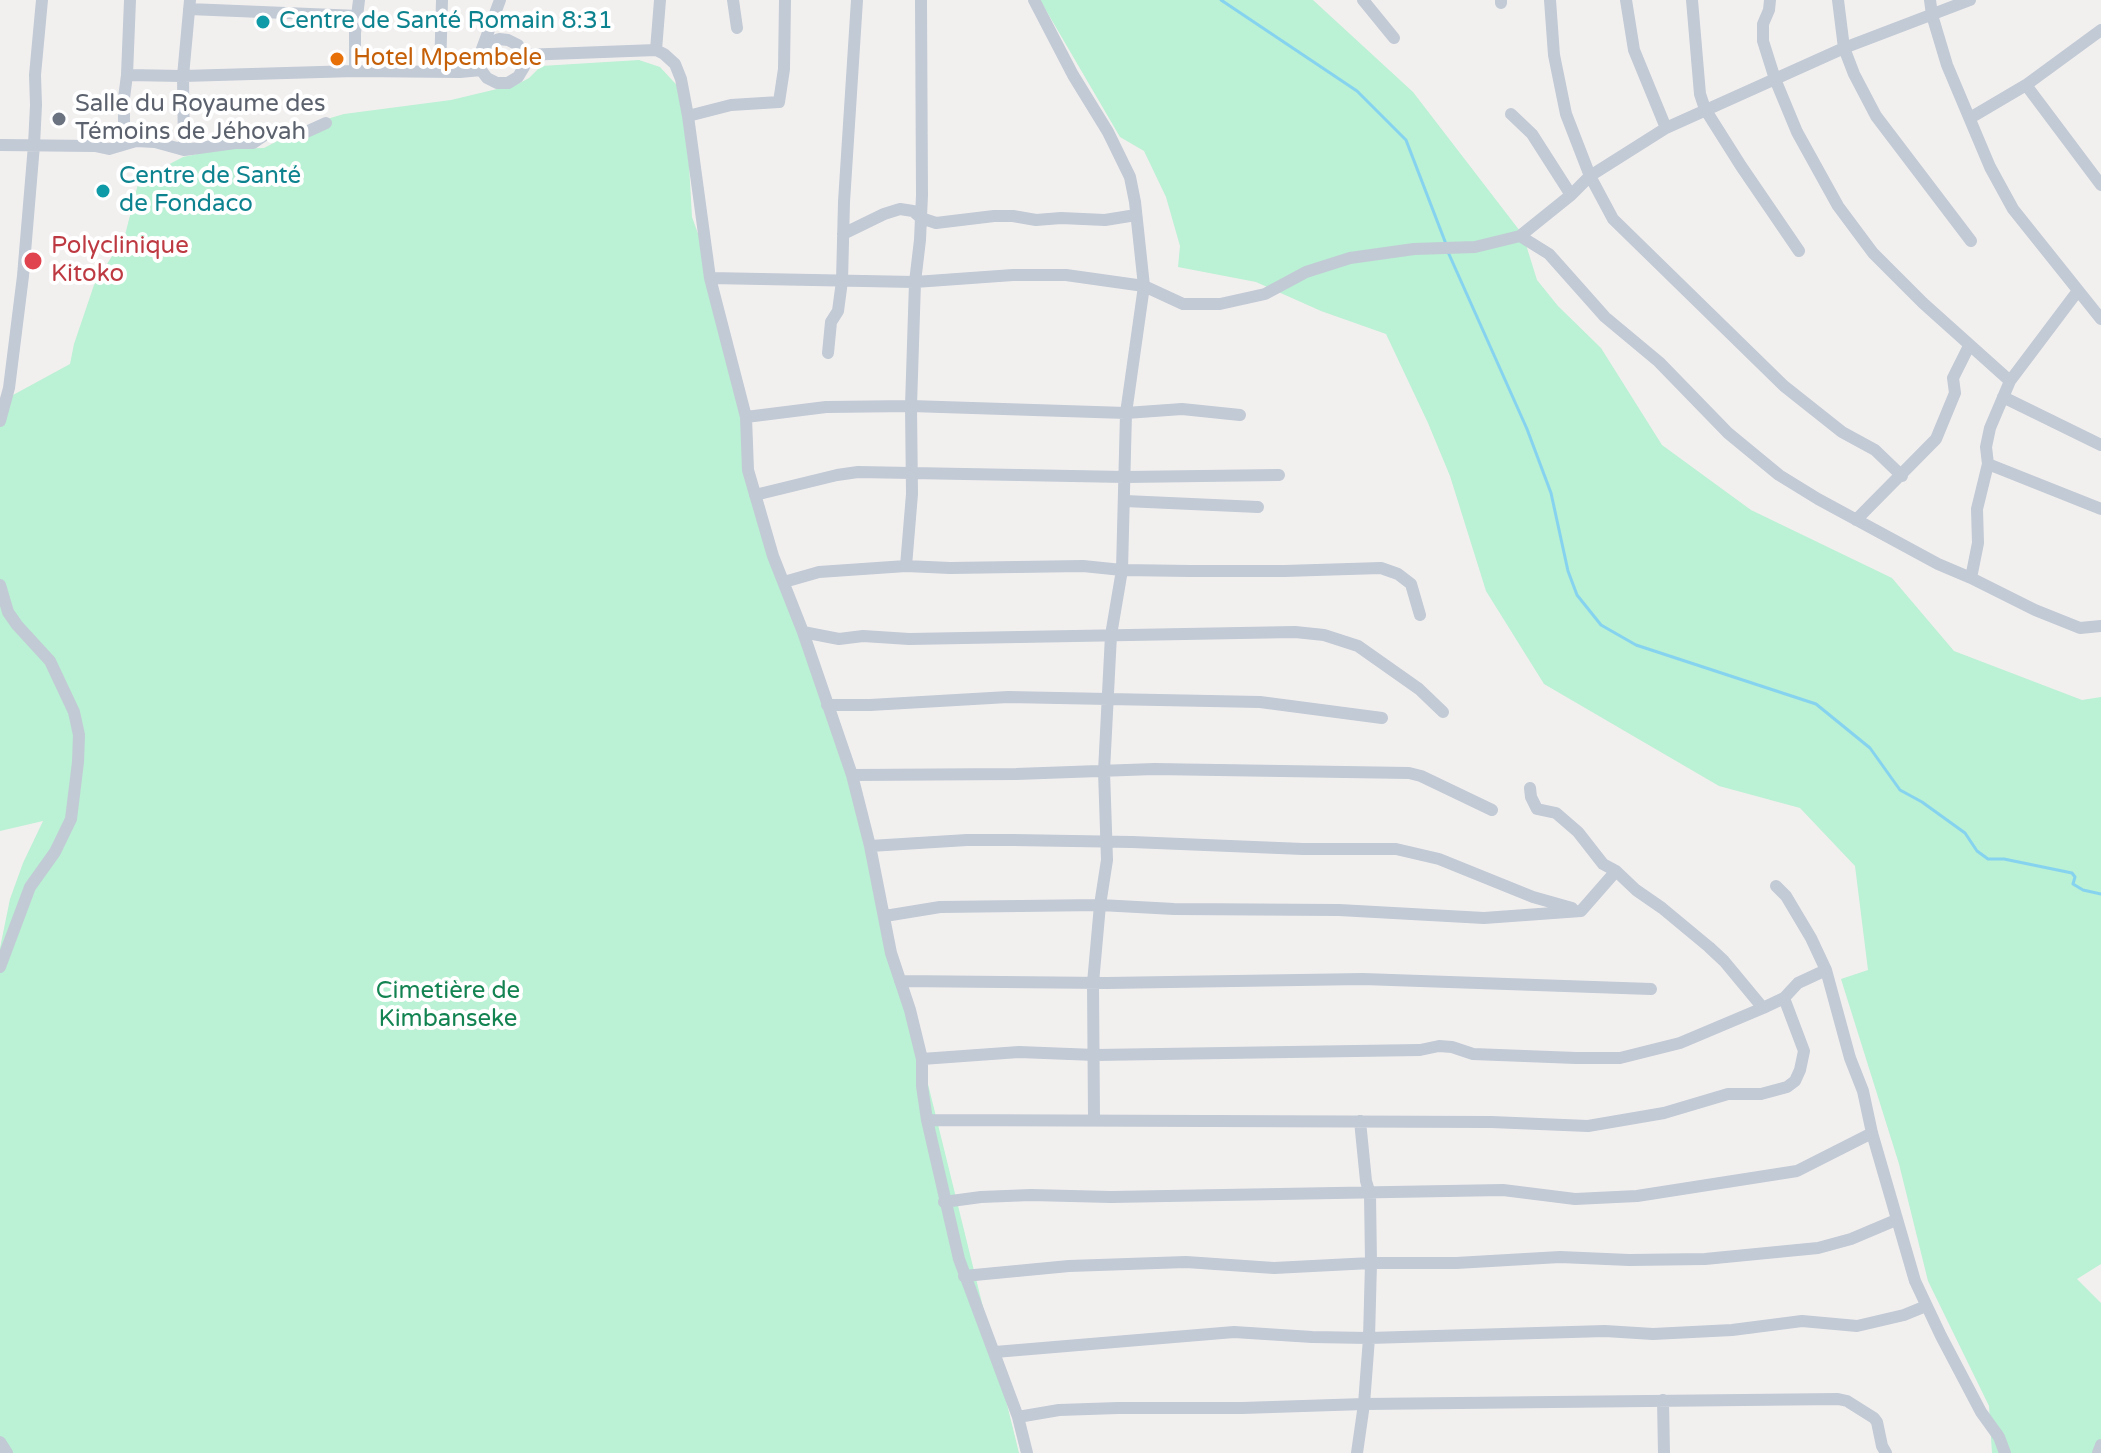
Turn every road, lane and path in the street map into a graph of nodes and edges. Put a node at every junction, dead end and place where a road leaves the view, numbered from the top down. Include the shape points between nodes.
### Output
1 (42, 0) edge
2 (130, 0) edge
3 (359, 0) edge
4 (442, 0) edge
5 (500, 0) edge
6 (660, 0) edge
7 (733, 0) edge
8 (785, 0) edge
9 (857, 0) edge
10 (921, 0) edge
11 (1034, 0) edge
12 (1363, 0) edge
13 (1550, 0) edge
14 (1626, 0) edge
15 (1692, 0) edge
16 (1770, 0) edge
17 (1838, 0) edge
18 (1930, 0) edge
19 (1970, 0) edge
20 (190, 5) edge
21 (495, 14) junction
22 (1932, 15) junction
23 (358, 16) junction
24 (737, 28) dead end
25 (2101, 31) edge
26 (1394, 38) dead end
27 (508, 40) junction
28 (484, 47) junction
29 (1844, 48) junction
30 (656, 50) junction
31 (523, 55) junction
32 (481, 70) junction
33 (355, 71) junction
34 (440, 72) junction
35 (127, 75) junction
36 (183, 76) junction
37 (1775, 79) junction
38 (2026, 85) junction
39 (1705, 109) junction
40 (1511, 114) dead end
41 (688, 116) junction
42 (1970, 118) junction
43 (326, 123) dead end
44 (1666, 128) junction
45 (124, 144) junction
46 (0, 145) edge
47 (34, 145) junction
48 (184, 150) junction
49 (1590, 176) junction
50 (2101, 185) edge
51 (1571, 195) junction
52 (1136, 215) junction
53 (921, 218) junction
54 (843, 234) junction
55 (1520, 236) junction
56 (1971, 241) dead end
57 (1799, 251) dead end
58 (710, 278) junction
59 (842, 281) junction
60 (915, 282) junction
61 (1144, 286) junction
62 (2077, 292) junction
63 (2101, 319) edge
64 (1969, 346) junction
65 (828, 353) dead end
66 (2010, 381) junction
67 (2003, 397) junction
68 (911, 406) junction
69 (1126, 413) junction
70 (1240, 415) dead end
71 (746, 417) junction
72 (0, 421) edge
73 (2101, 445) edge
74 (1988, 464) junction
75 (913, 472) junction
76 (1279, 475) dead end
77 (1902, 476) junction
78 (1125, 477) junction
79 (755, 495) junction
80 (1125, 501) junction
81 (1258, 507) dead end
82 (2101, 509) edge
83 (1856, 520) junction
84 (906, 566) junction
85 (1122, 570) junction
86 (1971, 578) junction
87 (784, 582) junction
88 (0, 585) edge
89 (1420, 615) dead end
90 (2101, 626) edge
91 (803, 632) junction
92 (1111, 635) junction
93 (1109, 699) junction
94 (827, 705) junction
95 (1443, 712) dead end
96 (1382, 718) dead end
97 (1104, 771) junction
98 (852, 775) junction
99 (1530, 788) dead end
100 (1492, 810) dead end
101 (1108, 843) junction
102 (870, 846) junction
103 (1616, 871) junction
104 (1776, 886) dead end
105 (1100, 905) junction
106 (1581, 911) junction
107 (885, 916) junction
108 (0, 967) edge
109 (1826, 970) junction
110 (900, 981) junction
111 (1093, 983) junction
112 (1651, 989) dead end
113 (1784, 998) junction
114 (1763, 1008) junction
115 (1095, 1055) junction
116 (922, 1059) junction
117 (927, 1120) junction
118 (1094, 1120) junction
119 (1360, 1121) junction
120 (1872, 1133) junction
121 (1370, 1194) junction
122 (944, 1202) junction
123 (1896, 1220) junction
124 (1371, 1263) junction
125 (964, 1276) junction
126 (1926, 1306) junction
127 (1369, 1338) junction
128 (995, 1352) junction
129 (1663, 1400) junction
130 (1364, 1404) junction
131 (1018, 1417) junction
132 (0, 1442) edge
133 (2101, 1445) edge
134 (7, 1453) edge
135 (1027, 1453) edge
136 (1357, 1453) edge
137 (1664, 1453) edge
138 (1886, 1453) edge
139 (2005, 1453) edge
140 (2098, 1453) edge

1 - 47 street
2 - 35 street
3 - 23 street
4 - 34 street
5 - 21 street
6 - 30 street
7 - 24 street
8 - 41 street via 779,102 731,105
9 - 54 street
10 - 53 street
11 - 52 street via 1130,177
12 - 26 street
13 - 49 street via 1566,114
14 - 44 street via 1634,50
15 - 39 street
16 - 37 street via 1763,41
17 - 29 street
18 - 22 street
19 - 22 street
20 - 23 street
20 - 36 street
21 - 27 street
21 - 28 street
22 - 29 street
22 - 42 street
23 - 33 street
25 - 38 street
27 - 28 street
27 - 31 street
28 - 32 street
29 - 37 street
29 - 56 street via 1876,116
30 - 31 street
30 - 41 street via 675,64
31 - 32 street via 524,67 508,83 497,83
32 - 34 street
33 - 34 street
33 - 36 street
35 - 36 street
35 - 45 street
36 - 48 street
37 - 39 street
37 - 64 street via 1838,206 1873,253
38 - 42 street
38 - 50 street
39 - 44 street
39 - 57 street
40 - 51 street via 1532,134
41 - 58 street
42 - 62 street via 2013,209
43 - 48 street via 304,133 266,134 253,143
44 - 49 street
45 - 47 street via 109,149
45 - 48 street via 155,142
46 - 47 street
47 - 72 street via 23,276
49 - 51 street
49 - 77 street via 1613,219 1745,349 1803,403 1875,450
51 - 55 street
52 - 53 street via 1105,220 994,216 936,223
52 - 61 street
53 - 54 street via 900,209
53 - 60 street
54 - 59 street
55 - 61 street via 1475,247 1350,258 1306,272 1265,294 1220,304 1183,304
55 - 83 street via 1549,254 1605,317 1759,459
58 - 59 street
58 - 71 street
59 - 60 street
59 - 65 street
60 - 61 street via 1066,275
60 - 68 street
61 - 69 street
62 - 63 street
62 - 66 street
64 - 66 street
64 - 77 street via 1953,378 1955,393 1936,439
66 - 67 street
67 - 73 street
67 - 74 street via 1990,428
68 - 69 street
68 - 71 street via 826,407
68 - 75 street
69 - 70 street via 1182,409
69 - 78 street
71 - 79 street via 748,470
74 - 82 street
74 - 86 street via 1977,509
75 - 78 street
75 - 79 street via 848,473
75 - 84 street
76 - 78 street
77 - 83 street
78 - 80 street
79 - 87 street
80 - 81 street
80 - 85 street
83 - 86 street
84 - 85 street
84 - 87 street via 819,572
85 - 89 street via 1381,568 1411,584
85 - 92 street
86 - 90 street via 2080,628
87 - 91 street
88 - 108 street via 8,612 50,661 79,735 71,819 30,887
91 - 92 street via 839,639
91 - 94 street
92 - 93 street
92 - 95 street via 1324,635 1358,646
93 - 94 street via 1008,697
93 - 96 street via 1260,702
93 - 97 street
94 - 98 street
97 - 98 street
97 - 100 street via 1409,773
97 - 101 street
98 - 102 street
99 - 103 street via 1537,809 1556,813 1603,864
101 - 102 street via 967,840
101 - 105 street
101 - 106 street via 1396,849 1439,859
102 - 107 street
103 - 106 street
103 - 114 street via 1709,947
104 - 109 street
105 - 106 street via 1484,918
105 - 107 street via 940,907
105 - 111 street
107 - 110 street
109 - 113 street via 1798,983
109 - 120 street
110 - 111 street
110 - 116 street
111 - 112 street via 1363,979
111 - 115 street
113 - 114 street
113 - 119 street via 1804,1051 1795,1081 1787,1087 1728,1094 1664,1113 1588,1126
114 - 115 street via 1680,1043 1620,1058 1473,1054 1439,1046
115 - 116 street via 1019,1052
115 - 118 street
116 - 117 street
117 - 118 street
117 - 122 street
118 - 119 street
119 - 121 street
120 - 121 street via 1797,1171 1637,1196 1575,1199 1503,1190
120 - 123 street
121 - 122 street via 1031,1195
121 - 124 street
122 - 125 street
123 - 124 street via 1818,1248 1705,1259
123 - 126 street
124 - 125 street via 1274,1268 1186,1262
124 - 127 street
125 - 128 street
126 - 127 street via 1857,1326 1802,1321 1653,1334
126 - 139 street
127 - 128 street via 1234,1332
127 - 130 street
128 - 131 street
129 - 130 street
129 - 137 street
129 - 138 street via 1847,1401 1874,1418
130 - 131 street via 1059,1410
130 - 136 street
131 - 135 street
132 - 134 street
133 - 140 street

